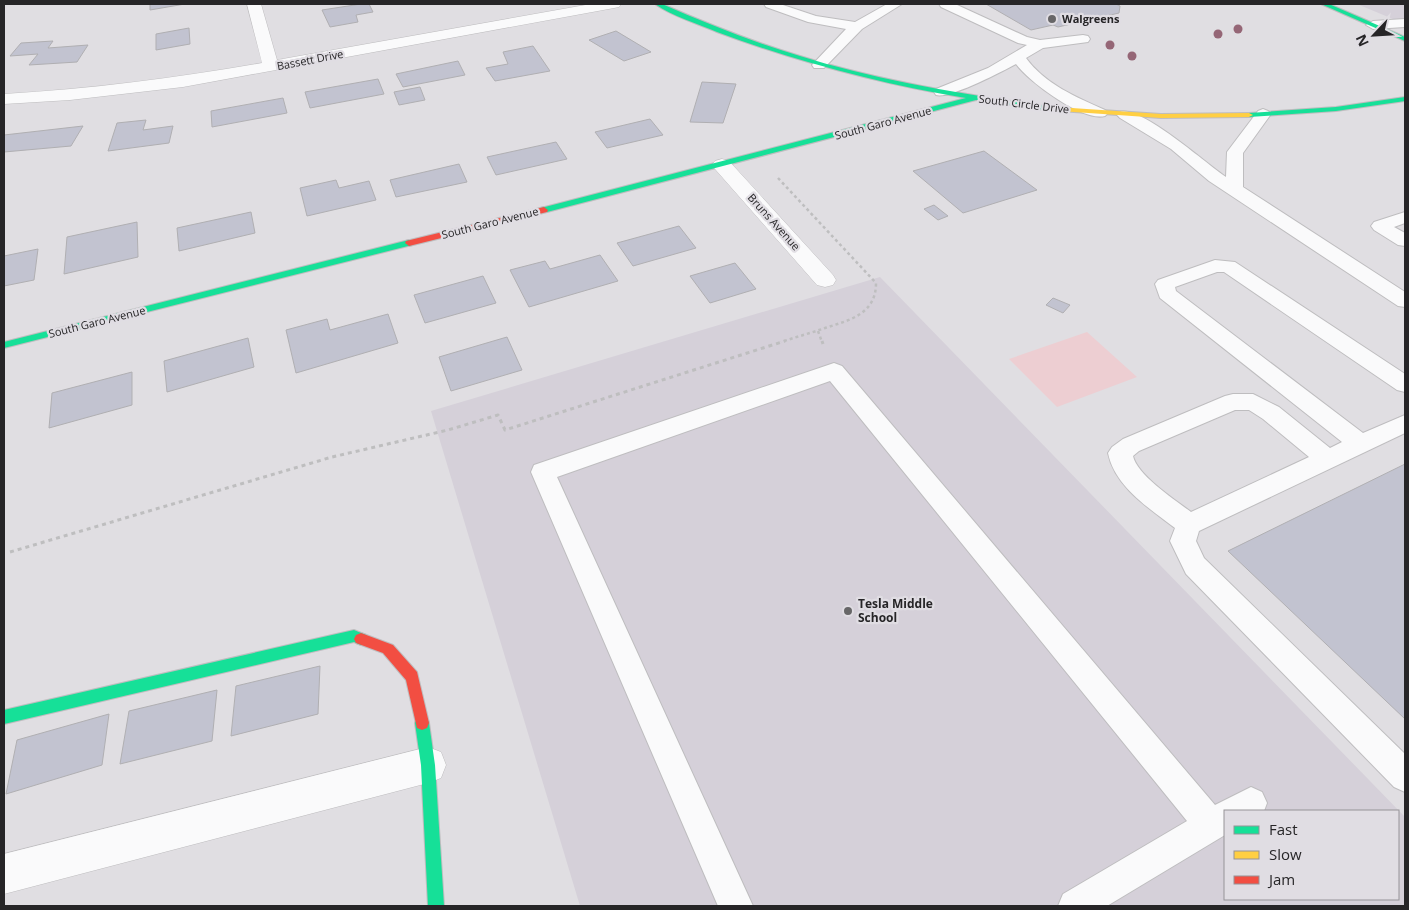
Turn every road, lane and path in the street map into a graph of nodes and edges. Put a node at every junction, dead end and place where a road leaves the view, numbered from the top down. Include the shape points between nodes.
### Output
1 (254, 4) edge
2 (614, 4) edge
3 (658, 4) edge
4 (770, 4) edge
5 (896, 4) edge
6 (945, 4) edge
7 (1324, 4) edge
8 (866, 7) dead end
9 (881, 12) junction
10 (1405, 23) edge
11 (1373, 25) junction
12 (857, 26) junction
13 (1083, 39) dead end
14 (1405, 39) edge
15 (1040, 44) junction
16 (1018, 57) junction
17 (819, 65) junction
18 (271, 67) junction
19 (941, 92) junction
20 (976, 98) junction
21 (4, 99) edge
22 (1405, 100) edge
23 (1100, 113) junction
24 (1263, 114) junction
25 (1125, 115) junction
26 (722, 165) junction
27 (1234, 188) junction
28 (1405, 217) edge
29 (1405, 241) edge
30 (825, 280) dead end
31 (1405, 301) edge
32 (818, 331) dead end
33 (4, 345) edge
34 (1405, 384) edge
35 (1405, 423) edge
36 (1361, 444) junction
37 (1328, 459) junction
38 (1189, 524) junction
39 (10, 552) dead end
40 (4, 717) edge
41 (428, 764) junction
42 (1405, 776) edge
43 (1226, 810) edge
44 (1224, 818) edge
45 (4, 874) edge
46 (436, 906) edge
47 (736, 906) edge
48 (1074, 906) edge

1 - 18 street
2 - 18 street, Bassett Drive
3 - 17 street, South Circle Drive via 752,45
4 - 12 lane via 803,18
5 - 9 lane
6 - 15 lane via 1023,40
7 - 11 street
8 - 9 lane
9 - 12 lane
10 - 11 lane
11 - 14 street
12 - 17 lane
13 - 15 lane
15 - 16 lane
16 - 19 lane via 992,72
16 - 23 lane via 1025,69 1044,86
17 - 19 street, South Circle Drive
18 - 21 street, Bassett Drive via 131,89
19 - 20 street, South Circle Drive
20 - 23 street, South Circle Drive
20 - 26 street, South Garo Avenue
22 - 24 street, South Circle Drive
23 - 25 street, South Circle Drive
24 - 25 street, South Circle Drive via 1206,117
24 - 27 lane via 1235,152
25 - 27 lane via 1177,146
26 - 30 street, Bruns Avenue
26 - 33 street, South Garo Avenue
27 - 31 lane
28 - 29 lane via 1380,226
32 - 39 path via 505,430 498,415 294,468
34 - 36 lane via 1228,266 1215,266 1165,284 1168,294
35 - 36 lane
36 - 37 lane
37 - 38 lane
37 - 38 lane via 1254,402 1233,402 1131,445 1120,453 1122,466 1149,494
38 - 42 lane via 1182,541 1195,566
40 - 41 street via 354,636 388,649 412,677
41 - 45 street
41 - 46 street
43 - 47 lane via 834,371 543,472
44 - 48 lane

